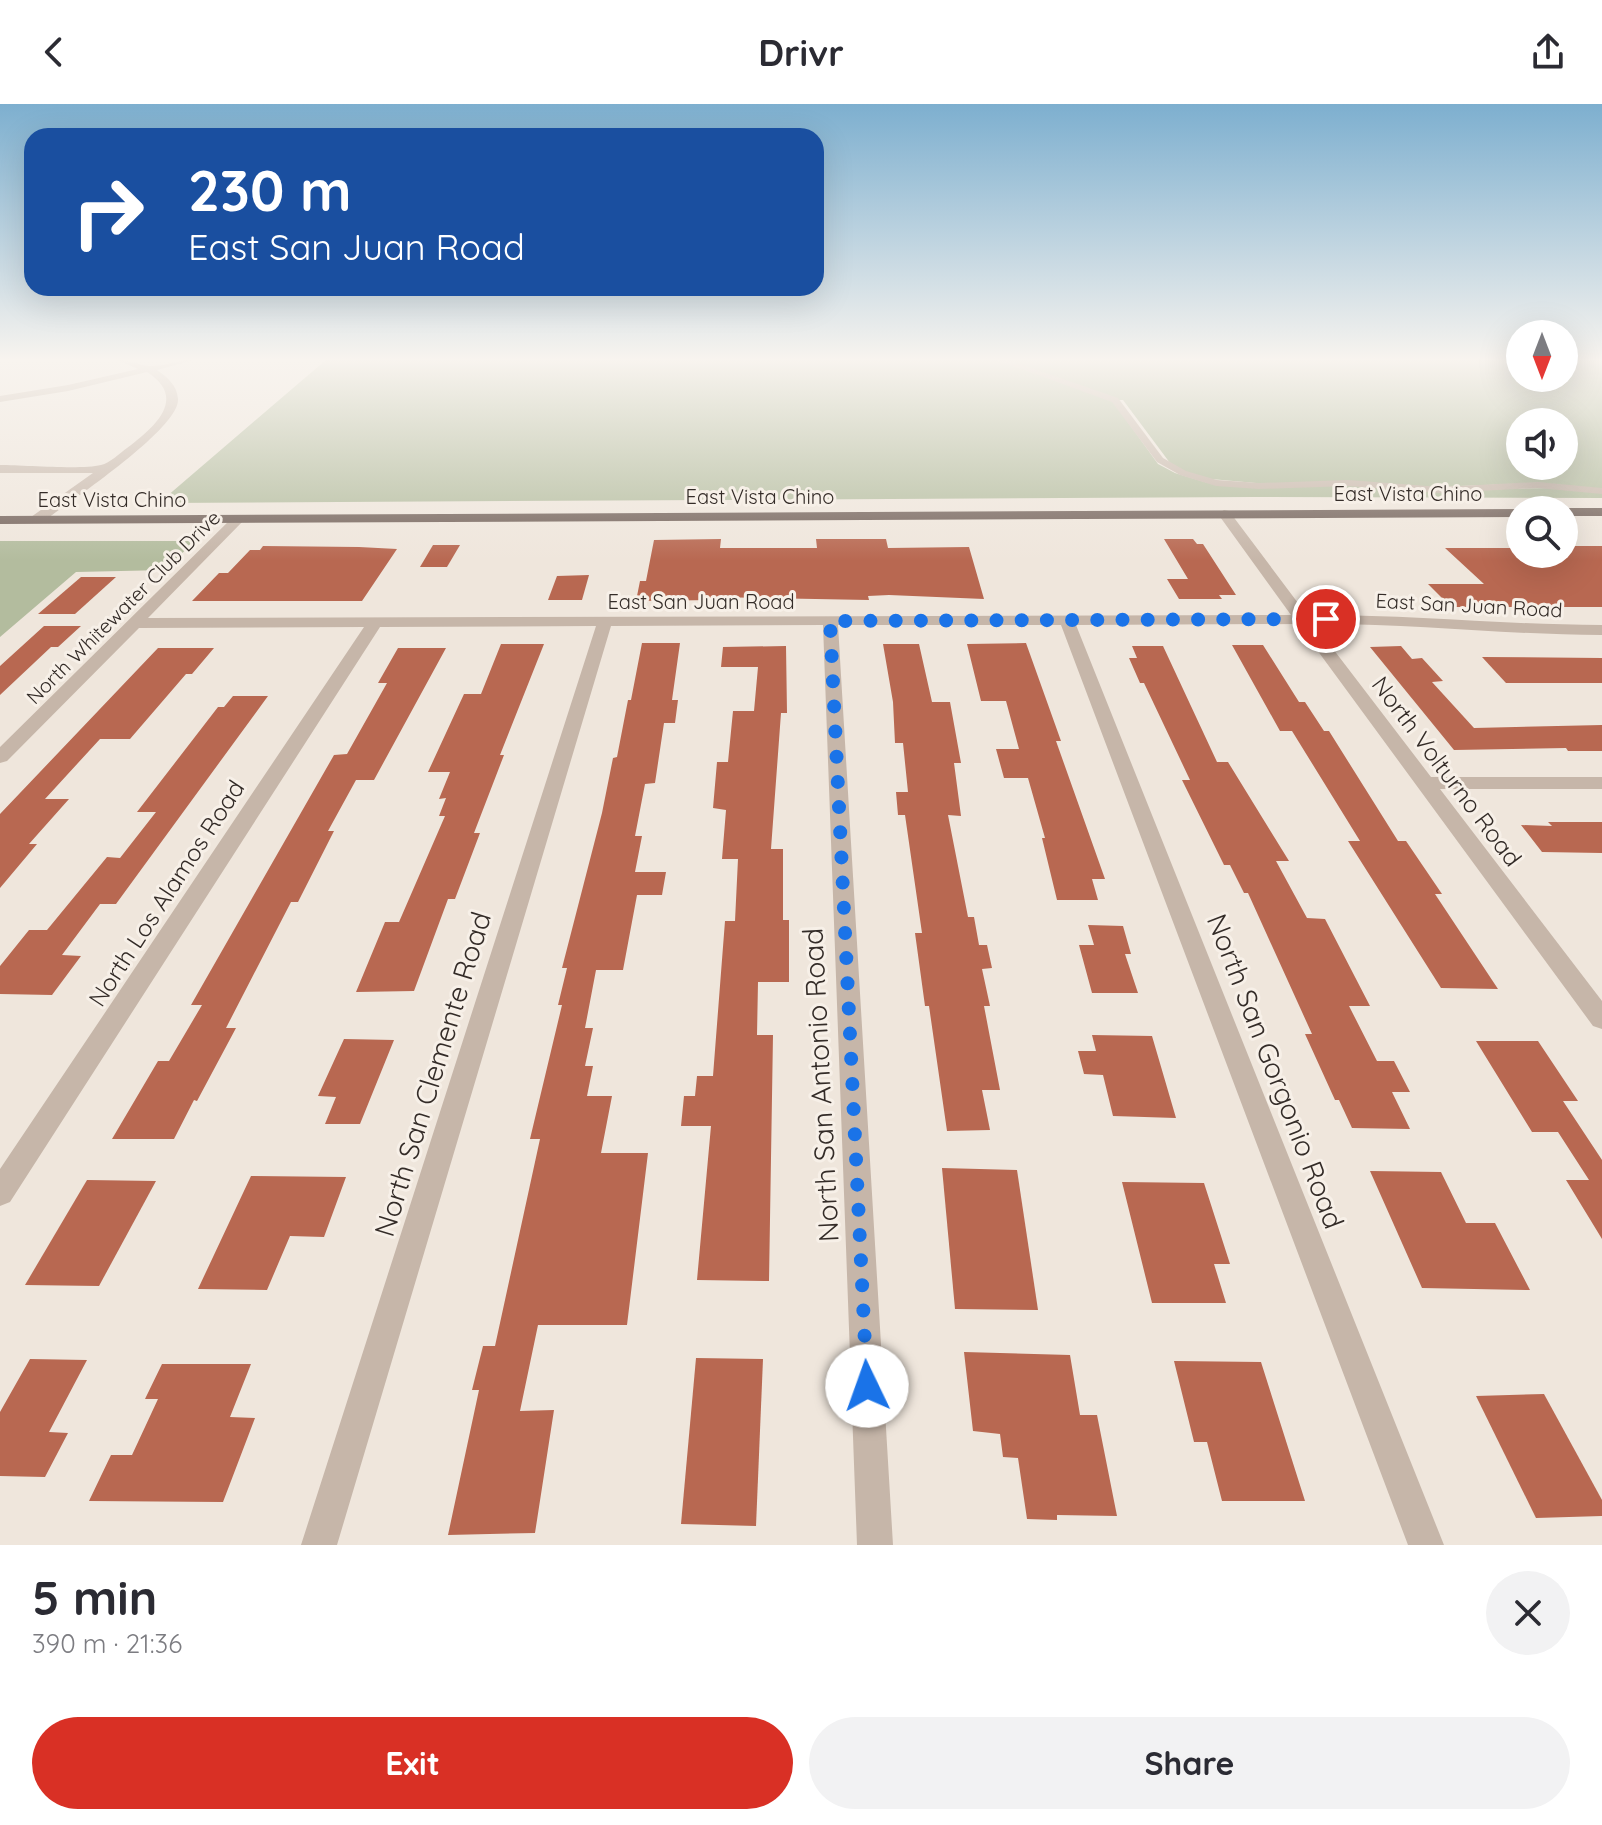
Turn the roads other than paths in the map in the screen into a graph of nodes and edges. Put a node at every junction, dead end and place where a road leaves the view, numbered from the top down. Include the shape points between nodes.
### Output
1 (159, 426) edge
2 (1137, 426) edge
3 (0, 469) edge
4 (105, 469) junction
5 (1602, 491) edge
6 (1578, 512) edge
7 (1602, 512) edge
8 (1506, 513) edge
9 (1224, 514) junction
10 (240, 518) junction
11 (0, 520) edge
12 (36, 520) junction
13 (1303, 619) junction
14 (1067, 620) junction
15 (830, 621) junction
16 (375, 622) junction
17 (605, 622) junction
18 (135, 623) junction
19 (1602, 630) edge
20 (0, 757) edge
21 (1426, 783) junction
22 (1602, 783) edge
23 (1602, 1019) edge
24 (0, 1193) edge
25 (319, 1545) edge
26 (875, 1545) edge
27 (1426, 1545) edge

1 - 4 street
2 - 5 lane via 1160,460 1216,483 1348,483 1440,490 1538,485
3 - 4 street
4 - 12 street
6 - 7 main road
8 - 9 main road, East Vista Chino
9 - 10 main road, East Vista Chino
9 - 13 street, North Volturno Road
10 - 12 main road, East Vista Chino
10 - 18 street, North Whitewater Club Drive
11 - 12 main road, East Vista Chino
13 - 14 street, East San Juan Road
13 - 19 street, East San Juan Road
13 - 21 street, North Volturno Road
14 - 15 street, East San Juan Road
14 - 27 street, North San Gorgonio Road
15 - 17 street, East San Juan Road
15 - 26 street, North San Antonio Road
16 - 17 street, East San Juan Road
16 - 18 street, East San Juan Road
16 - 24 street, North Los Alamos Road
17 - 25 street, North San Clemente Road
18 - 20 street, North Whitewater Club Drive
21 - 22 street
21 - 23 street, North Volturno Road

